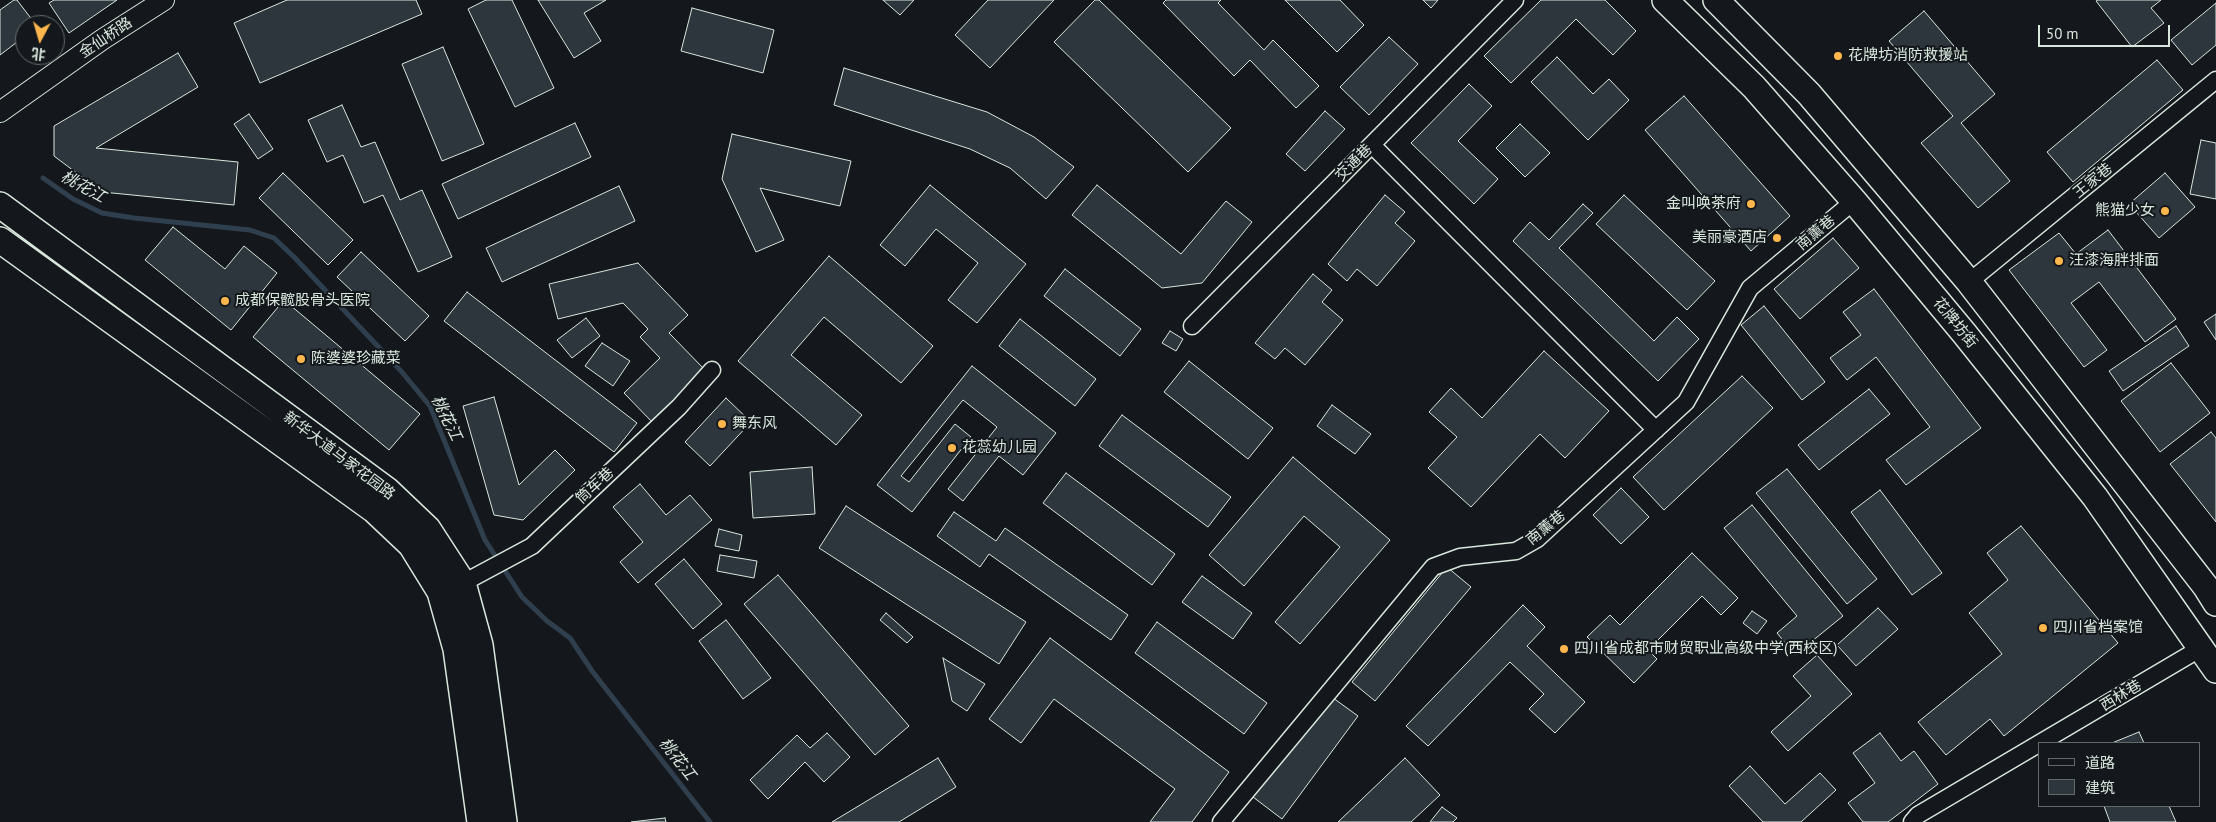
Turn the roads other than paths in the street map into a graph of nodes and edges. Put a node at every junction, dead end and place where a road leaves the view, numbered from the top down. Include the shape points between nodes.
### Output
1 (164, 0) edge
2 (1515, 0) edge
3 (1665, 0) edge
4 (1716, 0) edge
5 (2216, 80) edge
6 (0, 112) edge
7 (1372, 145) junction
8 (1854, 200) junction
9 (0, 205) edge
10 (0, 240) edge
11 (1969, 282) junction
12 (1192, 326) dead end
13 (712, 370) dead end
14 (1656, 430) junction
15 (463, 583) junction
16 (2213, 590) edge
17 (2202, 648) junction
18 (2216, 670) edge
19 (2042, 742) edge
20 (2038, 744) edge
21 (480, 822) edge
22 (504, 822) edge
23 (1221, 822) edge
24 (1912, 822) edge

1 - 6 street, 金仙桥路
2 - 7 street, 交通巷
3 - 8 main road, 花牌坊街 via 1754,86
4 - 11 main road via 1809,94
5 - 11 street, 王家巷
7 - 12 street, 交通巷
7 - 14 street
8 - 14 street, 南薰巷 via 1750,288 1686,402
8 - 17 main road, 花牌坊街 via 2095,497
9 - 15 main road, 新华大道马家花园路 via 387,490 428,529
10 - 21 main road, 新华大道马家花园路 via 374,510 411,545 440,592 456,649
11 - 16 main road
13 - 15 street, 筒车巷 via 679,407 532,546
14 - 23 street, 南薰巷 via 1538,539 1516,551 1460,557 1433,567
15 - 22 main road, 新华大道马家花园路 via 480,645
17 - 18 main road, 花牌坊街
17 - 19 street, 西林巷
20 - 24 street, 西林巷 via 1918,815

